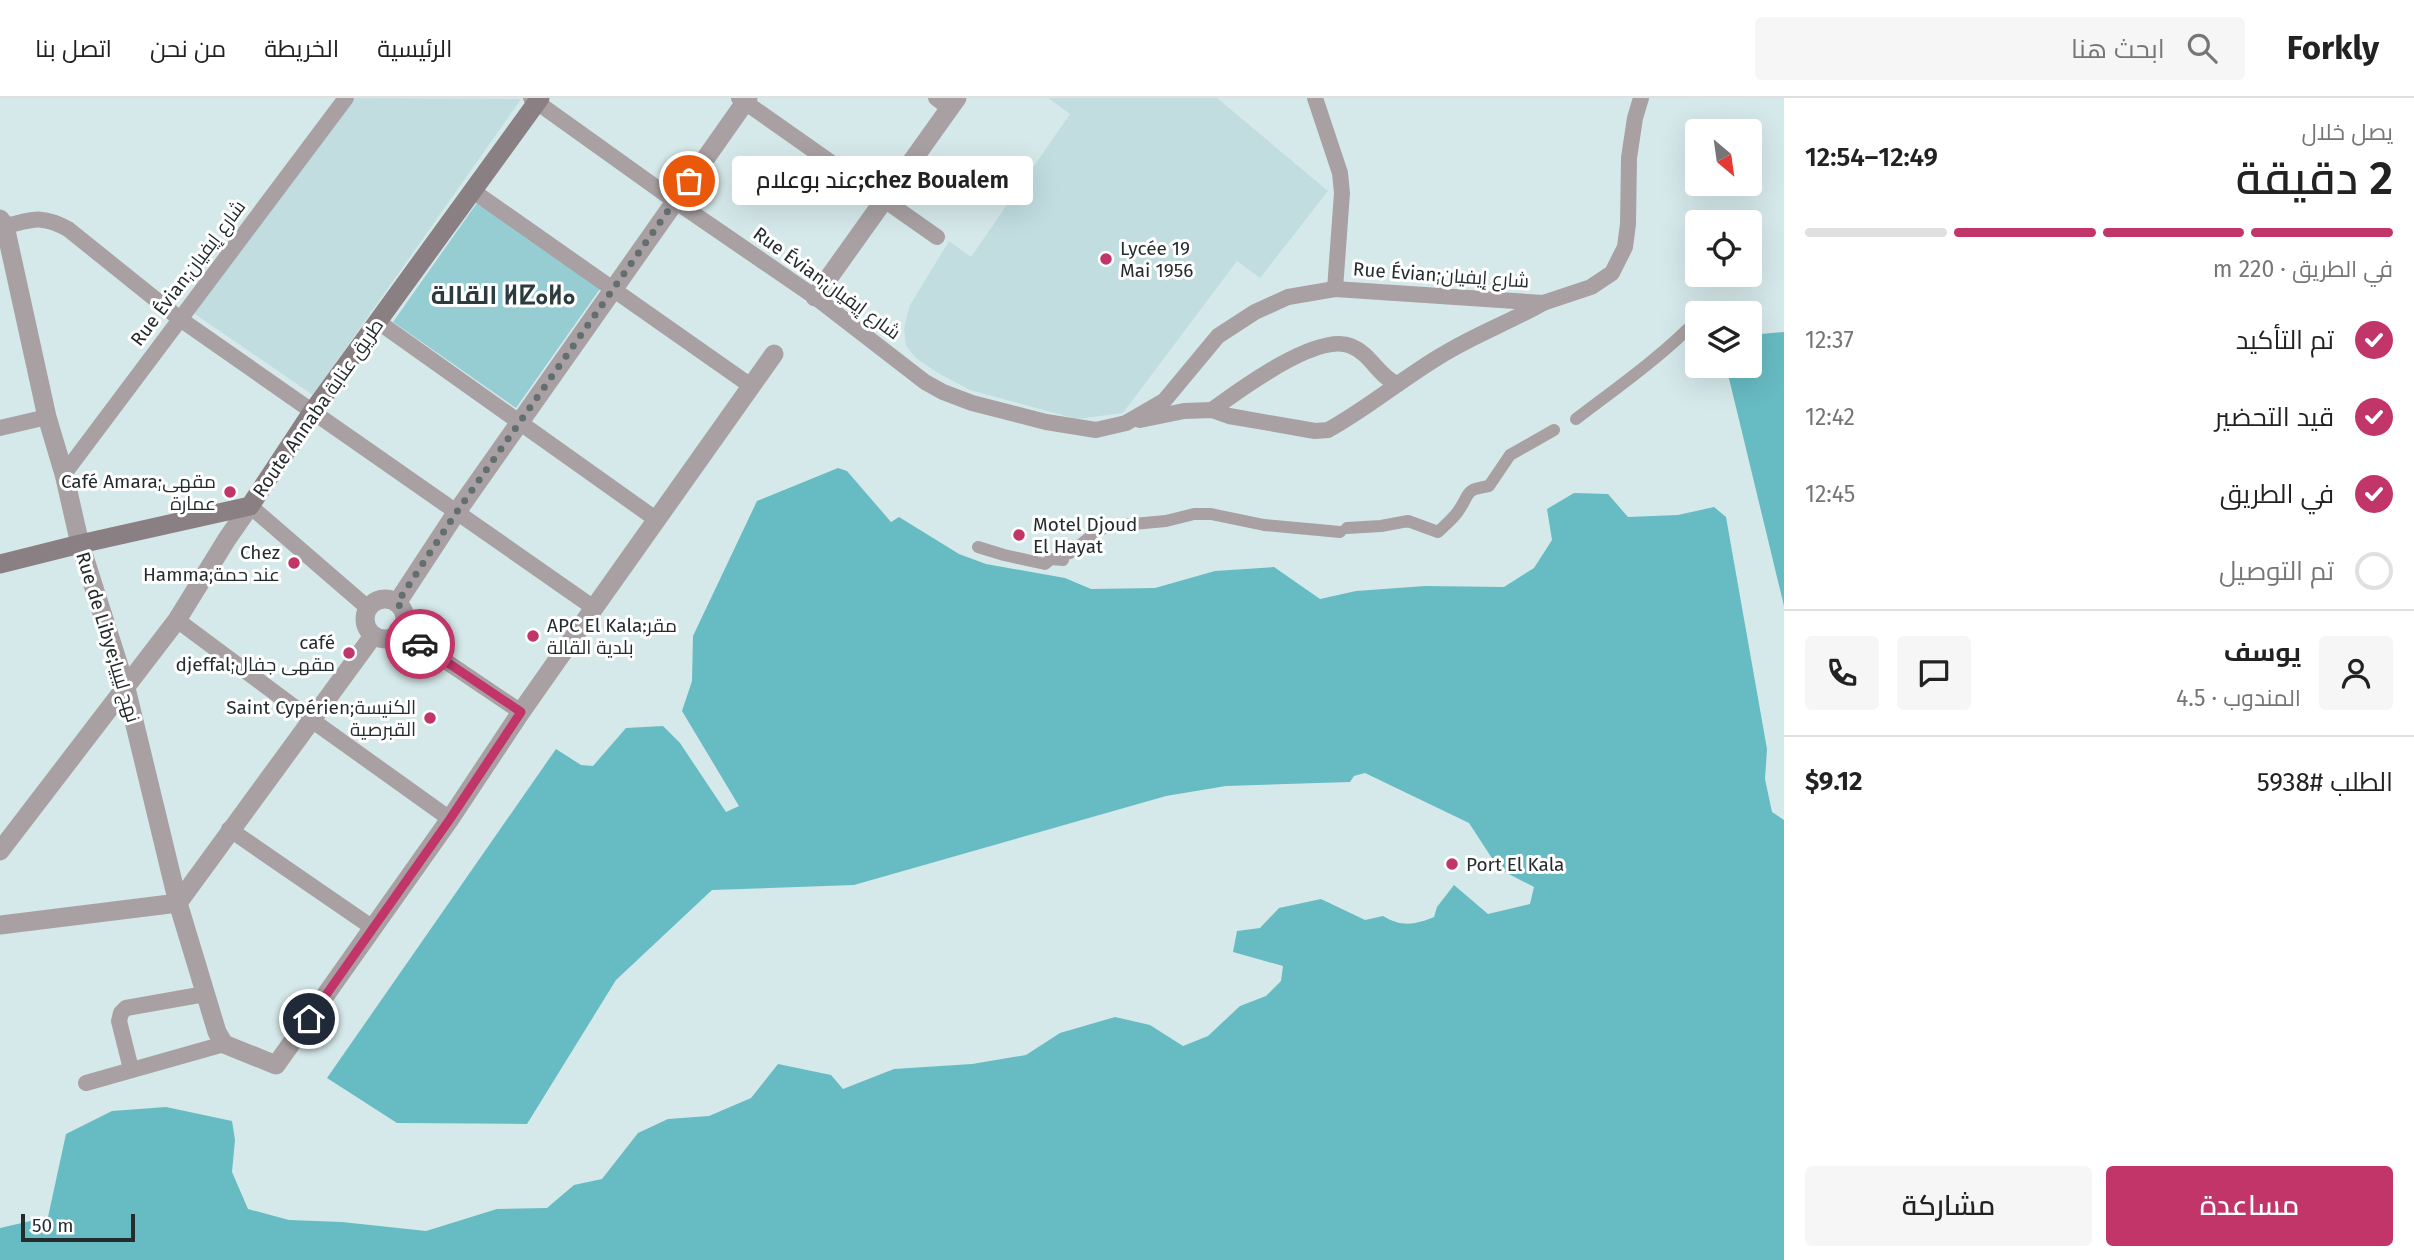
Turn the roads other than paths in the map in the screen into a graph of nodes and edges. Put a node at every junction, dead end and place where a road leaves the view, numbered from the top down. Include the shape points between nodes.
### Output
1 (346, 98) edge
2 (1315, 98) edge
3 (1641, 98) edge
4 (744, 99) edge
5 (536, 100) edge
6 (947, 101) edge
7 (473, 191) junction
8 (884, 200) junction
9 (675, 201) junction
10 (2, 225) edge
11 (937, 237) dead end
12 (1335, 289) junction
13 (614, 290) junction
14 (815, 297) junction
15 (1544, 303) junction
16 (180, 319) junction
17 (377, 321) junction
18 (1685, 332) edge
19 (774, 354) dead end
20 (1397, 384) junction
21 (751, 386) junction
22 (1212, 410) junction
23 (312, 412) junction
24 (47, 417) junction
25 (1576, 419) dead end
26 (1126, 423) junction
27 (520, 425) junction
28 (0, 428) edge
29 (1555, 430) dead end
30 (64, 474) junction
31 (250, 506) junction
32 (456, 513) junction
33 (657, 520) junction
34 (80, 544) junction
35 (978, 547) dead end
36 (0, 564) edge
37 (397, 603) junction
38 (368, 608) junction
39 (593, 608) junction
40 (177, 620) junction
41 (401, 631) junction
42 (373, 636) junction
43 (126, 688) junction
44 (521, 712) junction
45 (313, 721) junction
46 (450, 819) junction
47 (8, 830) edge
48 (229, 830) junction
49 (0, 850) edge
50 (178, 903) junction
51 (0, 925) edge
52 (373, 928) junction
53 (205, 994) junction
54 (224, 1044) junction
55 (131, 1069) junction
56 (86, 1083) dead end

1 - 16 street, Rue Évian;شارع إيفيان
2 - 12 street, Rue Évian;شارع إيفيان via 1340,173
3 - 15 street, Rue Évian;شارع إيفيان via 1629,158 1625,247 1617,265 1591,287
4 - 8 street
4 - 9 street
5 - 7 main road, Route Annaba طريق عنابة
5 - 9 street, Rue Évian;شارع إيفيان
6 - 8 street
7 - 13 street
7 - 17 main road, Route Annaba طريق عنابة
8 - 11 street
8 - 14 street
9 - 13 street
9 - 14 street, Rue Évian;شارع إيفيان
10 - 16 street via 52,220
10 - 24 street, Rue de Libye;نهج ليبيا
12 - 15 street, Rue Évian;شارع إيفيان
12 - 26 street, Rue Évian;شارع إيفيان via 1288,297 1246,317 1218,336 1164,401
13 - 21 street
13 - 27 street
14 - 26 street, Rue Évian;شارع إيفيان via 943,392 1072,428 1096,430
15 - 20 street, Rue Évian;شارع إيفيان via 1473,337
16 - 23 street
16 - 30 street, Rue Évian;شارع إيفيان
17 - 23 main road, Route Annaba طريق عنابة
17 - 27 street
18 - 25 street
19 - 21 street
20 - 22 street, Rue Évian;شارع إيفيان via 1328,430
20 - 22 street via 1357,349 1330,344 1306,352
21 - 33 street
22 - 26 street, Rue Évian;شارع إيفيان
23 - 31 main road, Route Annaba طريق عنابة
23 - 32 street
24 - 28 street
24 - 30 street, Rue de Libye;نهج ليبيا
27 - 32 street
27 - 33 street
29 - 35 street via 1510,455 1489,486 1467,493 1460,509 1438,532 1408,520 1344,530 1264,525 1194,514 1099,530 1064,554 1063,560 1051,559 1045,564
30 - 34 street, Rue de Libye;نهج ليبيا
31 - 34 main road, Route Annaba طريق عنابة
31 - 38 street
31 - 40 street
32 - 37 street
32 - 39 street
33 - 39 street
34 - 36 main road, Route Annaba طريق عنابة
34 - 43 street, Rue de Libye;نهج ليبيا
37 - 38 street via 378,600
37 - 41 street via 405,619
38 - 42 street via 366,626
39 - 44 street
40 - 43 street
40 - 45 street
41 - 42 street via 385,640
41 - 44 street
42 - 45 street
43 - 47 street
43 - 50 street, Rue de Libye;نهج ليبيا
44 - 46 street
45 - 46 street
45 - 48 street
46 - 52 street
47 - 49 street
48 - 50 street
48 - 52 street
50 - 51 street
50 - 53 street, Rue de Libye;نهج ليبيا
52 - 54 street via 276,1065
53 - 54 street, Rue de Libye;نهج ليبيا
53 - 55 street via 126,1008 121,1013
54 - 55 street
55 - 56 street

